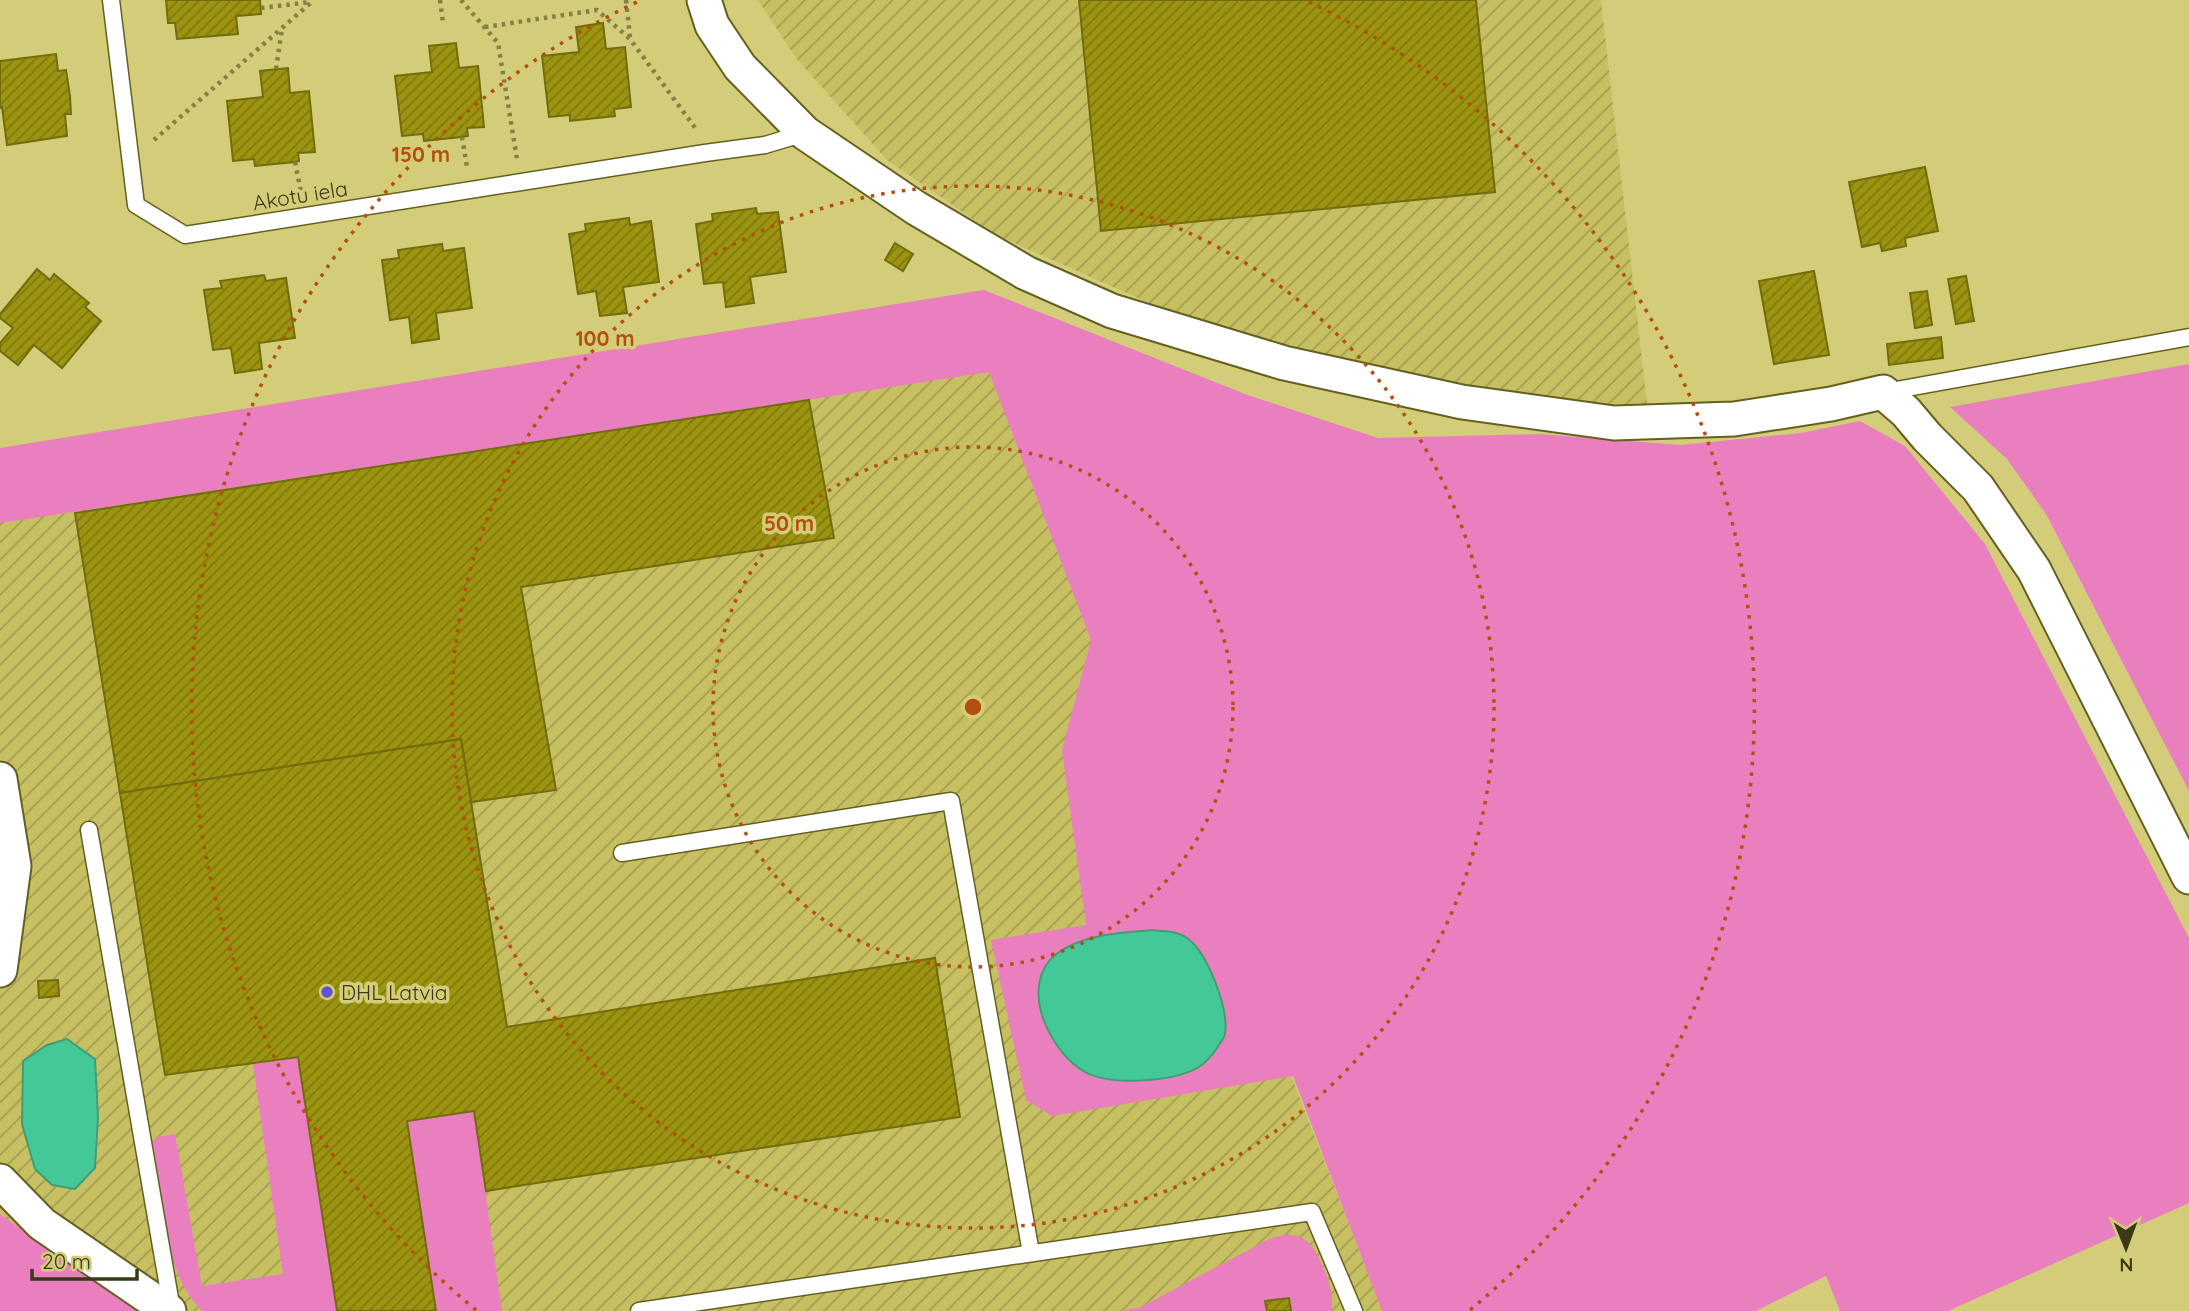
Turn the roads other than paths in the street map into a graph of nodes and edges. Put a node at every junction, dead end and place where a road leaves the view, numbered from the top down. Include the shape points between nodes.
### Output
1 (111, 0) edge
2 (704, 0) edge
3 (805, 134) junction
4 (2189, 337) edge
5 (1883, 393) junction
6 (0, 779) edge
7 (89, 830) dead end
8 (622, 853) dead end
9 (2189, 877) edge
10 (0, 970) edge
11 (0, 1181) edge
12 (1031, 1253) junction
13 (170, 1311) edge
14 (639, 1311) edge
15 (1354, 1311) edge

1 - 3 lane, Akotu iela via 136,205 185,235 765,145
2 - 3 street via 712,25 740,67
3 - 5 street via 1026,274 1112,311 1284,363 1462,402 1614,423 1734,419
4 - 5 lane
5 - 9 street via 1978,488 2034,570
6 - 10 street via 14,866
7 - 13 lane
8 - 12 lane via 951,801
11 - 13 street via 42,1224
12 - 14 lane
12 - 15 lane via 1312,1212

